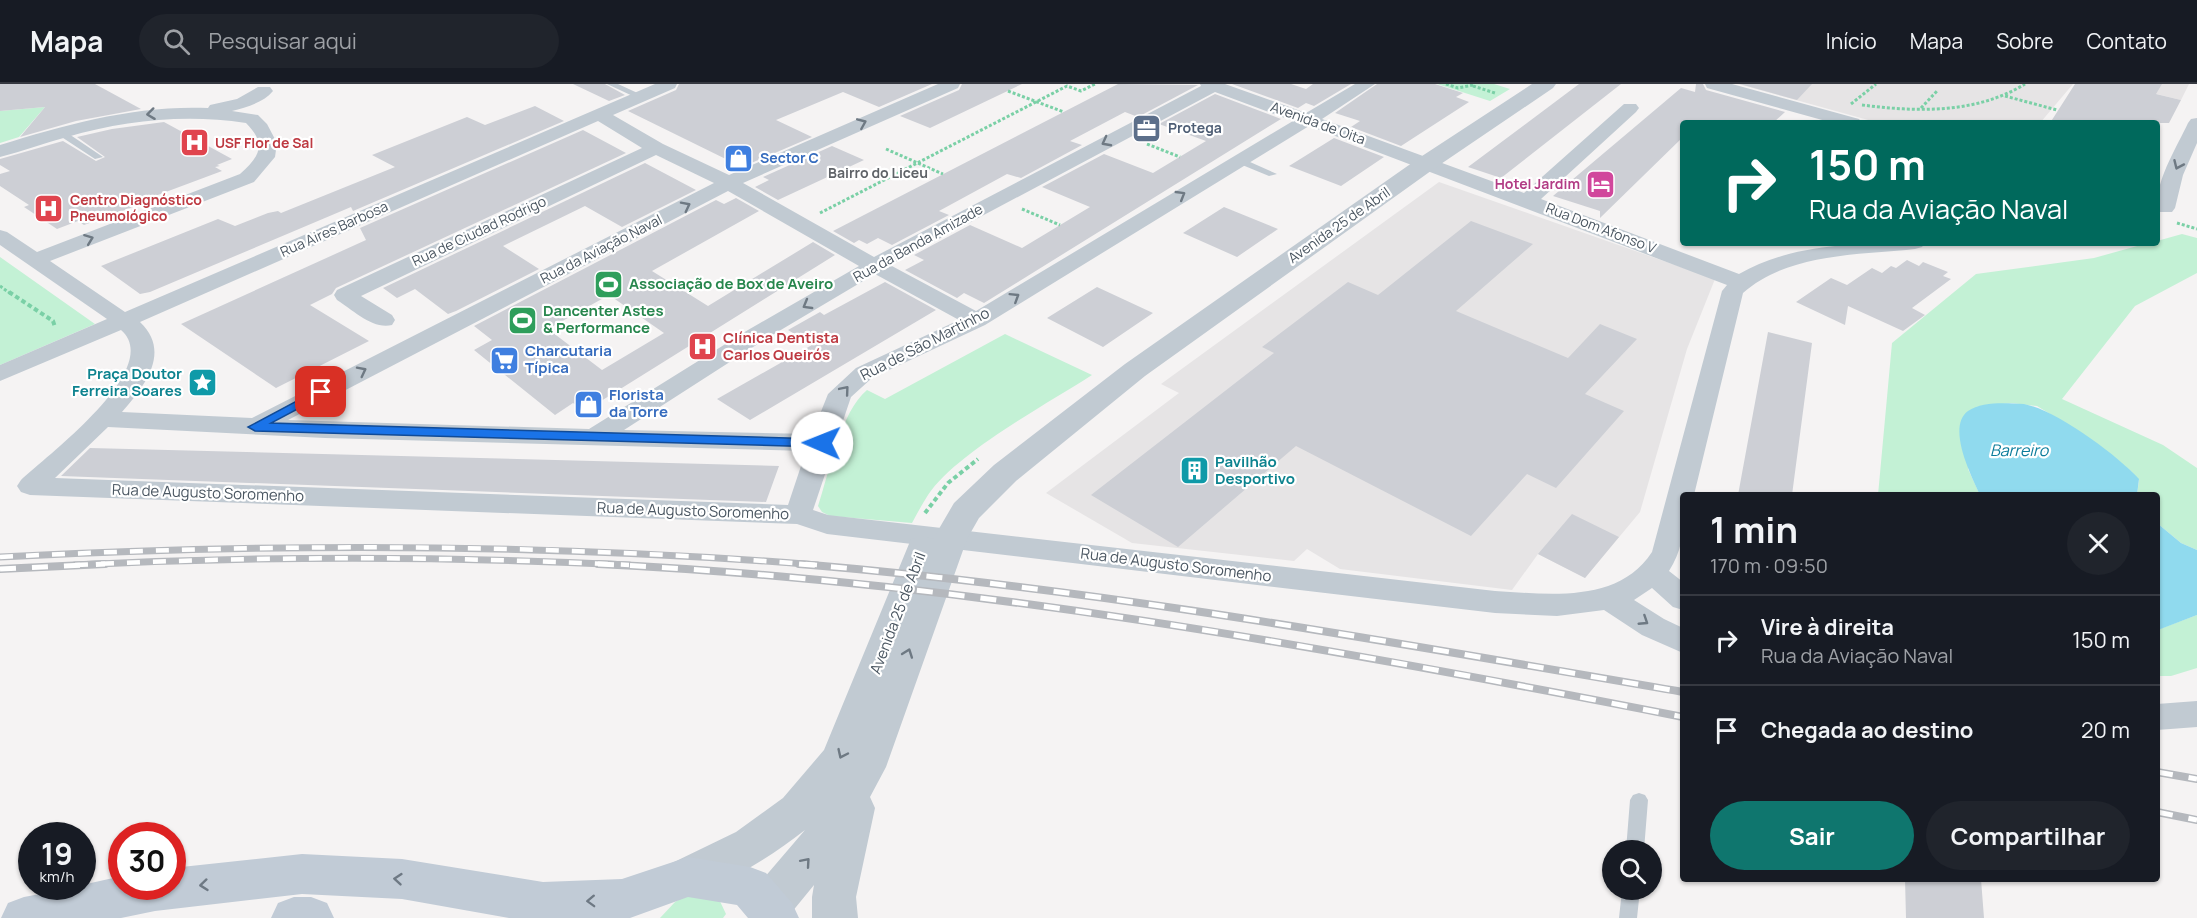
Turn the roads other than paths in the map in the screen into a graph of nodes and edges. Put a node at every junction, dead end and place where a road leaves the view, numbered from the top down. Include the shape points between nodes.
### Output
1 (611, 84) edge
2 (669, 84) edge
3 (952, 84) edge
4 (1367, 84) edge
5 (1546, 84) edge
6 (1713, 84) edge
7 (1213, 85) edge
8 (267, 88) edge
9 (640, 96) junction
10 (1630, 108) dead end
11 (209, 111) junction
12 (599, 114) junction
13 (1849, 115) edge
14 (252, 119) junction
15 (1307, 119) junction
16 (2197, 123) edge
17 (60, 132) junction
18 (656, 148) junction
19 (0, 151) edge
20 (98, 157) dead end
21 (1238, 160) junction
22 (1427, 162) junction
23 (1272, 174) dead end
24 (728, 183) junction
25 (1527, 201) junction
26 (2160, 208) edge
27 (0, 236) edge
28 (1889, 246) edge
29 (34, 260) junction
30 (875, 265) junction
31 (1740, 282) junction
32 (384, 320) dead end
33 (977, 320) junction
34 (123, 321) junction
35 (0, 374) edge
36 (100, 419) junction
37 (255, 427) junction
38 (596, 436) junction
39 (822, 443) junction
40 (1681, 492) edge
41 (1680, 497) edge
42 (798, 515) junction
43 (1652, 572) junction
44 (1680, 595) edge
45 (1607, 597) junction
46 (1680, 640) edge
47 (876, 704) junction
48 (2197, 714) edge
49 (2160, 717) edge
50 (866, 766) junction
51 (1639, 800) dead end
52 (1636, 840) edge
53 (688, 877) junction
54 (1630, 900) edge
55 (766, 914) edge
56 (24, 918) edge
57 (294, 918) edge
58 (311, 918) edge
59 (642, 918) edge
60 (835, 918) edge
61 (1628, 918) edge

1 - 9 lane
2 - 9 street, Rua Aires Barbosa
24 -> 3 street, Rua da Aviação Naval
4 - 15 street, Rua de São Martinho
5 - 22 street, Avenida 25 de Abril
6 - 13 street
7 - 15 street, Avenida de Oita
7 -> 30 street, Rua da Banda Amizade
8 - 11 street via 243,103
8 - 14 street
9 - 12 street, Rua Aires Barbosa
10 - 25 street
11 - 14 street
11 -> 17 street via 123,117
12 - 18 street
12 - 34 street, Rua Aires Barbosa
29 -> 14 street via 247,178 264,164 269,150 267,139
15 - 21 street, Rua de São Martinho
15 - 22 street, Avenida de Oita
16 -> 26 street
17 - 19 street
17 - 20 lane
18 - 24 street
18 - 32 street, Rua de Ciudad Rodrigo via 345,294
21 - 23 lane
33 -> 21 street, Rua de São Martinho
22 - 25 street, Rua Dom Afonso V
22 - 47 street, Avenida 25 de Abril via 993,469 950,539
24 - 30 street
37 -> 24 street, Rua da Aviação Naval
25 - 31 street, Rua Dom Afonso V
27 - 29 street
28 - 31 street via 1791,261
29 - 34 street
30 - 33 street
30 -> 38 street, Rua da Banda Amizade
31 - 40 street via 1733,291
39 -> 33 street, Rua de São Martinho via 840,394 850,383
34 - 35 street, Rua Aires Barbosa
34 - 36 street via 134,328 142,345 142,365 120,399
36 - 37 street
36 - 42 street, Rua de Augusto Soromenho via 30,486
37 - 38 street
38 - 39 street
39 - 42 street, Rua de São Martinho
41 - 43 street via 1666,552
42 - 45 street, Rua de Augusto Soromenho via 828,524 1495,602 1559,605
43 - 44 street
43 - 45 street, Rua de Augusto Soromenho via 1636,585
45 -> 46 street
47 - 50 street, Avenida 25 de Abril
47 -> 53 street, Avenida 25 de Abril via 840,760 798,811 751,846
48 - 49 street
55 -> 50 street, Avenida 25 de Abril via 816,851
50 - 60 street via 846,836 834,897
51 - 52 lane
53 - 55 main road via 750,887
53 -> 56 main road via 622,900 543,903 402,879 302,874 155,890
53 - 59 main road
54 - 61 lane
57 - 58 main road

